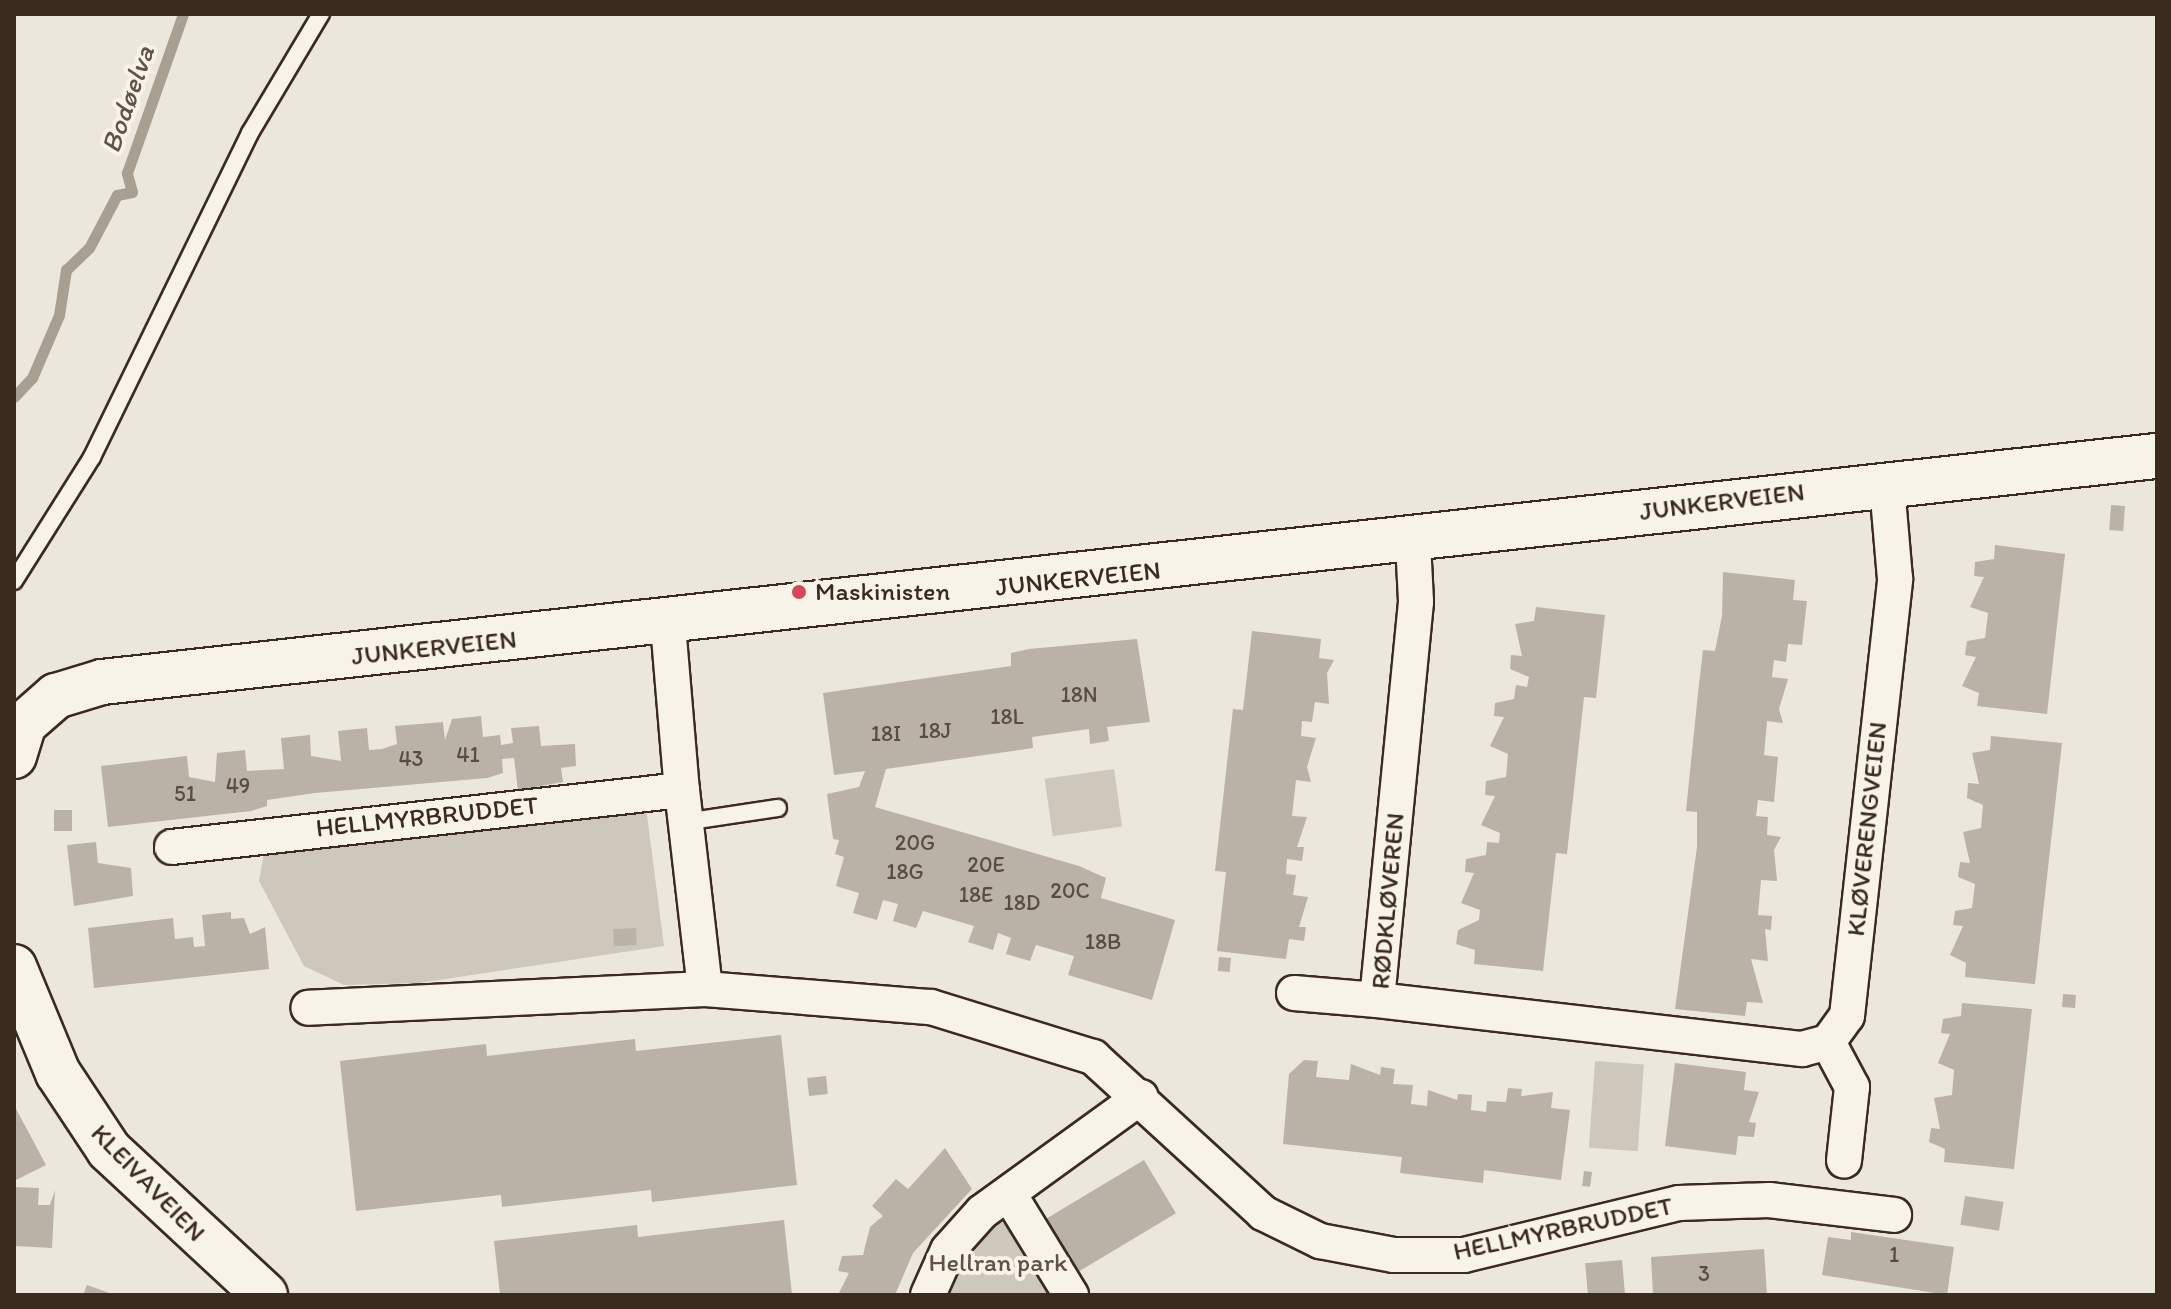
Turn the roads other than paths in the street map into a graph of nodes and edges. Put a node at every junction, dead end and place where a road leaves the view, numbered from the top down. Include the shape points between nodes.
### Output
1 (321, 14) edge
2 (2145, 457) edge
3 (1887, 485) junction
4 (1413, 542) junction
5 (14, 581) edge
6 (668, 625) junction
7 (17, 731) edge
8 (684, 806) junction
9 (778, 808) dead end
10 (172, 847) dead end
11 (14, 967) edge
12 (705, 989) junction
13 (1294, 993) dead end
14 (1377, 1000) junction
15 (308, 1008) dead end
16 (1828, 1042) junction
17 (1141, 1097) junction
18 (1844, 1161) dead end
19 (1009, 1194) junction
20 (1894, 1215) dead end
21 (265, 1295) edge
22 (928, 1295) edge
23 (1071, 1295) edge

1 - 5 lane via 250,133 92,457
2 - 3 street, JUNKERVEIEN
3 - 4 street, JUNKERVEIEN
3 - 16 street, KLØVERENGVEIEN via 1895,579 1847,1016
4 - 6 street, JUNKERVEIEN
4 - 14 street, RØDKLØVEREN via 1417,592
6 - 7 street, JUNKERVEIEN via 102,682 56,696
6 - 8 street
8 - 9 lane
8 - 10 street, HELLMYRBRUDDET
8 - 12 street
11 - 21 street, KLEIVAVEIEN via 58,1073 109,1150
12 - 15 street, HELLMYRBRUDDET
12 - 17 street, HELLMYRBRUDDET via 931,1007 1093,1057
13 - 14 street
14 - 16 street, RØDKLØVEREN via 1802,1049
16 - 18 street via 1852,1087
17 - 19 street
17 - 20 street, HELLMYRBRUDDET via 1196,1157 1263,1213 1320,1241 1394,1255 1464,1255 1679,1203 1769,1200
19 - 22 street via 948,1250
19 - 23 street

